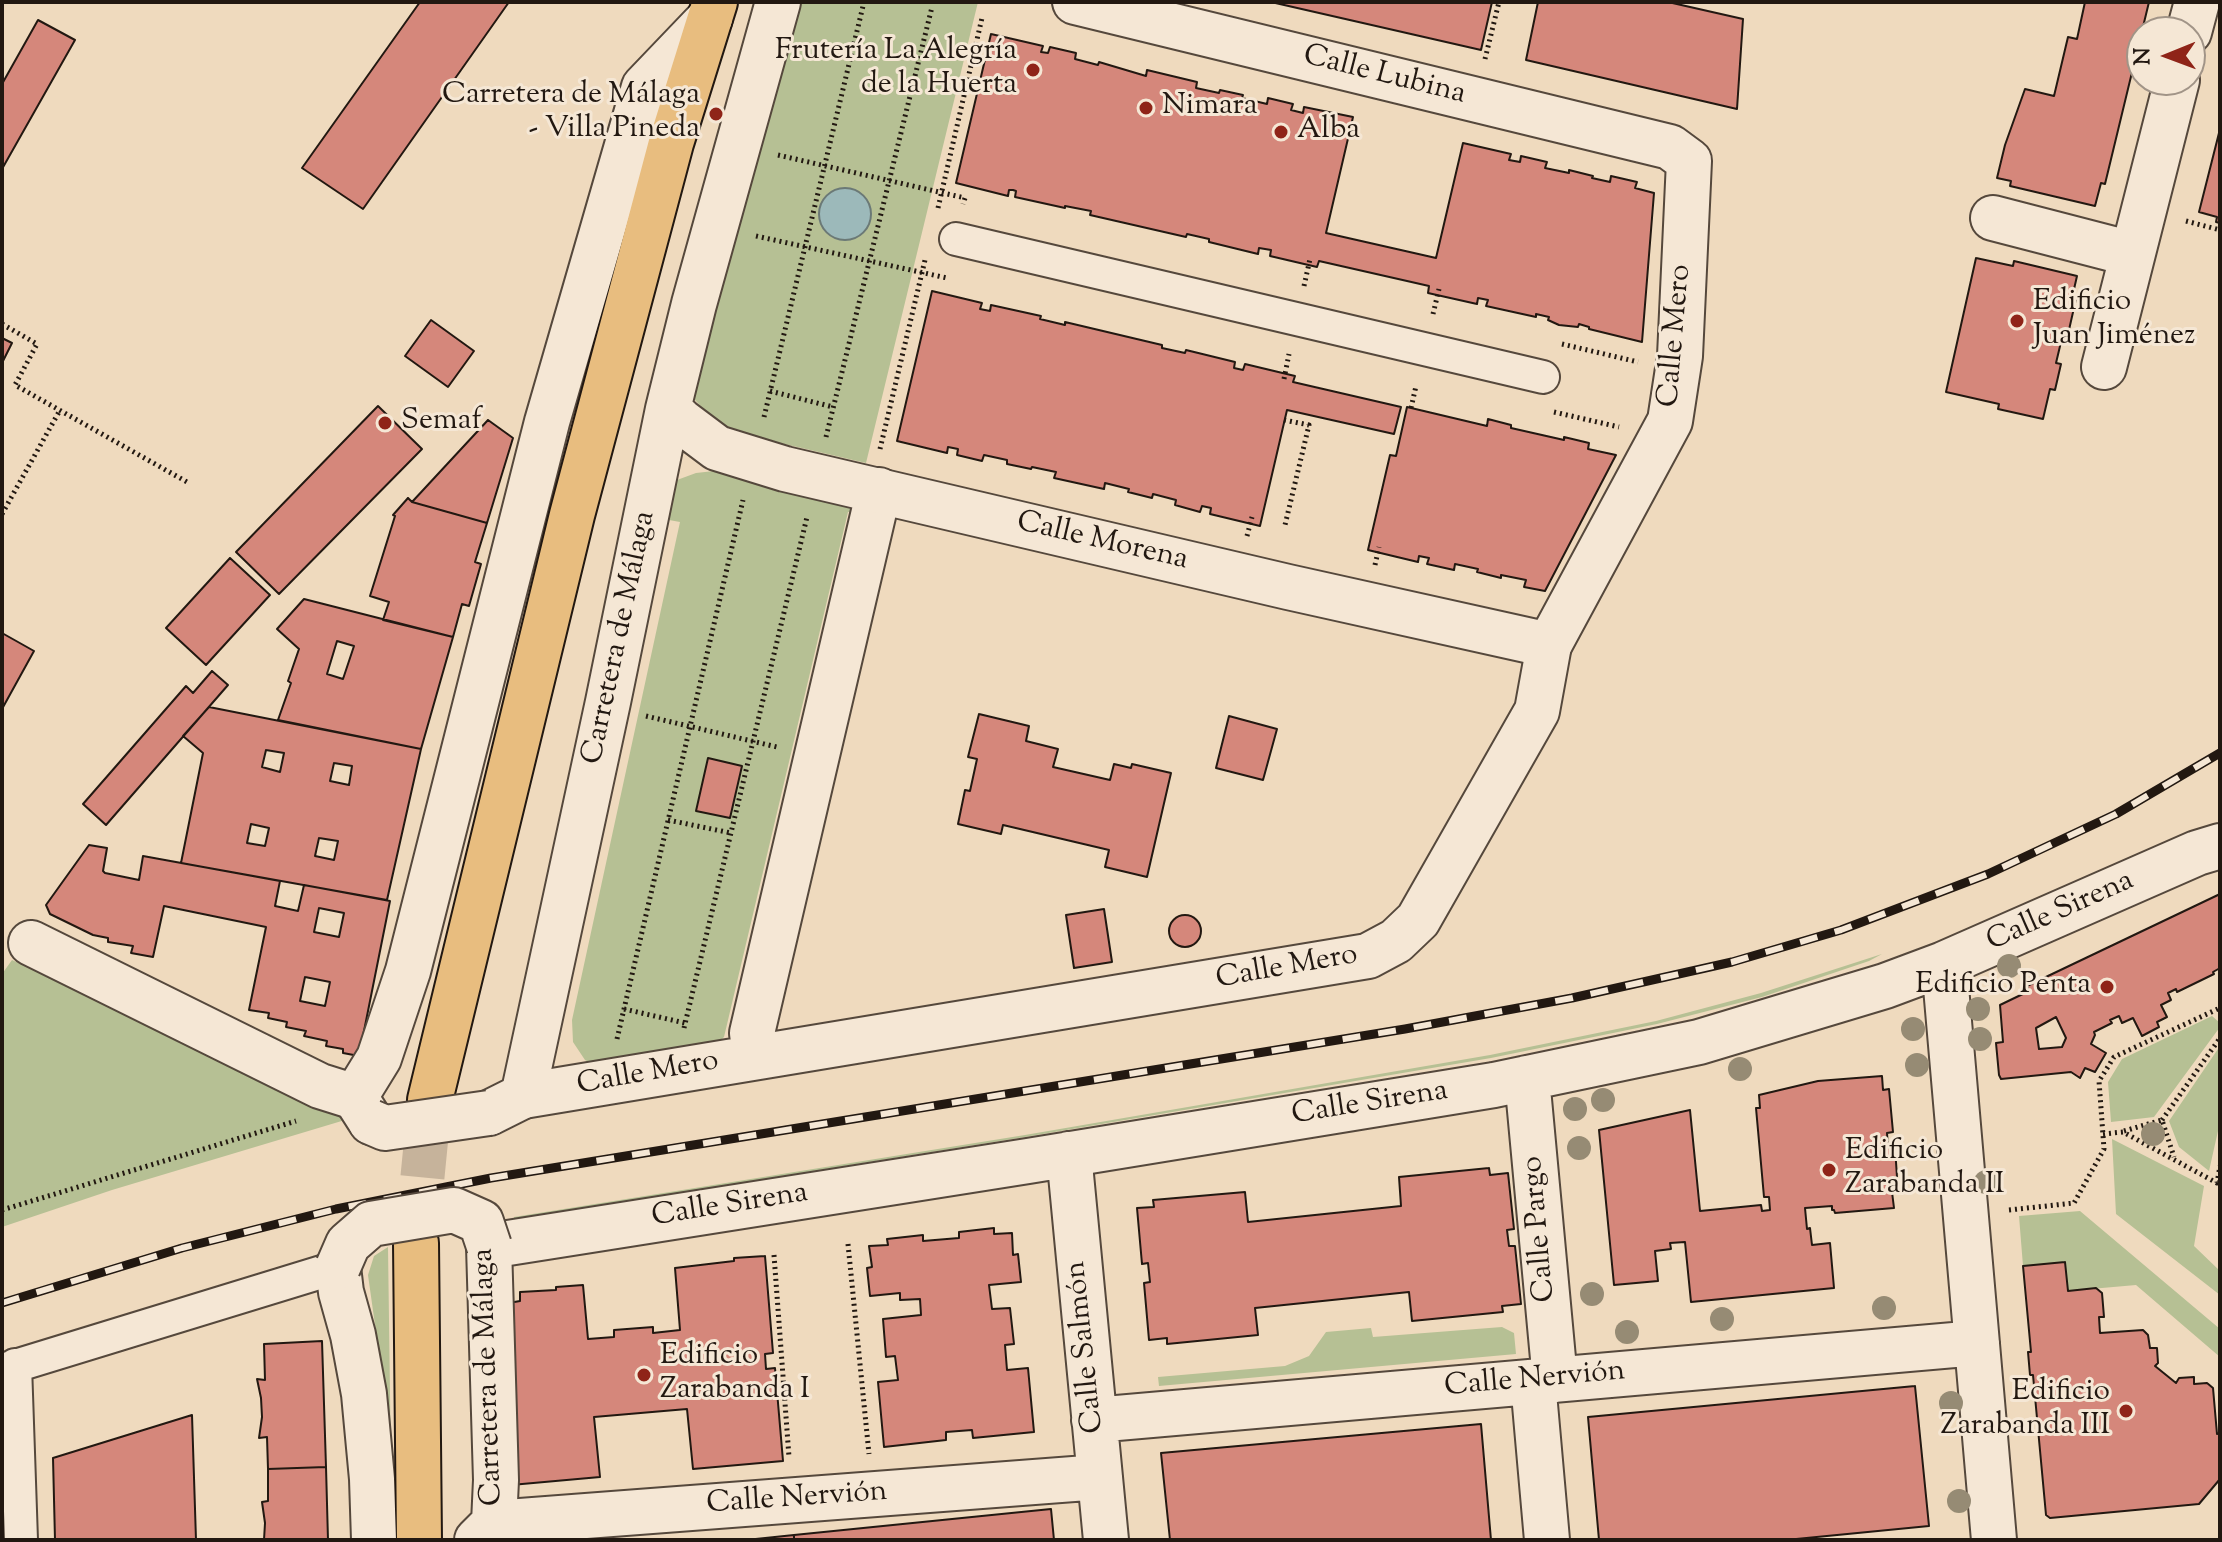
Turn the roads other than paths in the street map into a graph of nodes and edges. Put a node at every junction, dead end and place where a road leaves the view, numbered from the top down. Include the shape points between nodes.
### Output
1 (778, 2) edge
2 (1075, 2) edge
3 (712, 10) edge
4 (2173, 96) edge
5 (1689, 161) joint
6 (1993, 218) dead end
7 (956, 239) dead end
8 (2132, 254) junction
9 (2104, 367) dead end
10 (1543, 377) dead end
11 (668, 409) junction
12 (879, 490) junction
13 (1549, 645) junction
14 (2220, 846) edge
15 (31, 943) dead end
16 (1944, 964) junction
17 (755, 1057) junction
18 (1527, 1078) junction
19 (430, 1100) tunnel mouth
20 (506, 1105) junction
21 (363, 1109) junction
22 (1069, 1154) junction
23 (416, 1243) tunnel mouth
24 (489, 1246) junction
25 (338, 1267) junction
26 (1977, 1343) junction
27 (8, 1367) edge
28 (1544, 1381) junction
29 (1094, 1420) junction
30 (1100, 1477) junction
31 (485, 1532) edge
32 (21, 1540) edge
33 (374, 1540) edge
34 (419, 1540) edge
35 (1106, 1540) edge
36 (1547, 1540) edge
37 (1994, 1540) edge

1 - 11 street, Carretera de Málaga
2 - 5 street, Calle Lubina via 1670,147
3 - 19 main road via 572,515
3 - 21 street via 644,87 547,422 408,971
4 - 8 street
5 - 13 street, Calle Mero via 1680,356 1670,421
6 - 8 street
7 - 10 street
8 - 9 street
11 - 12 street, Calle Morena via 717,448
11 - 20 street, Carretera de Málaga via 608,702
12 - 13 street, Calle Morena
12 - 17 street via 752,1033
13 - 17 street, Calle Mero via 1537,711 1418,920 1396,941 1368,956
14 - 16 street, Calle Sirena
15 - 21 street
16 - 18 street, Calle Sirena via 1699,1042
16 - 26 street
17 - 20 street, Calle Mero
18 - 22 street, Calle Sirena
18 - 28 street, Calle Pargo
20 - 21 street, bridge via 385,1128
22 - 24 street, Calle Sirena
22 - 29 street, Calle Salmón
23 - 34 main road
24 - 25 street, Carretera de Málaga, bridge via 481,1222 454,1210 371,1224 348,1244
24 - 31 street, Carretera de Málaga via 496,1480
25 - 27 street
25 - 33 street via 364,1394
26 - 28 street, Calle Nervión
26 - 37 street
27 - 32 street
28 - 29 street, Calle Nervión
28 - 36 street, Calle Pargo
29 - 30 street, Calle Salmón
30 - 31 street, Calle Nervión
30 - 35 street, Calle Salmón

